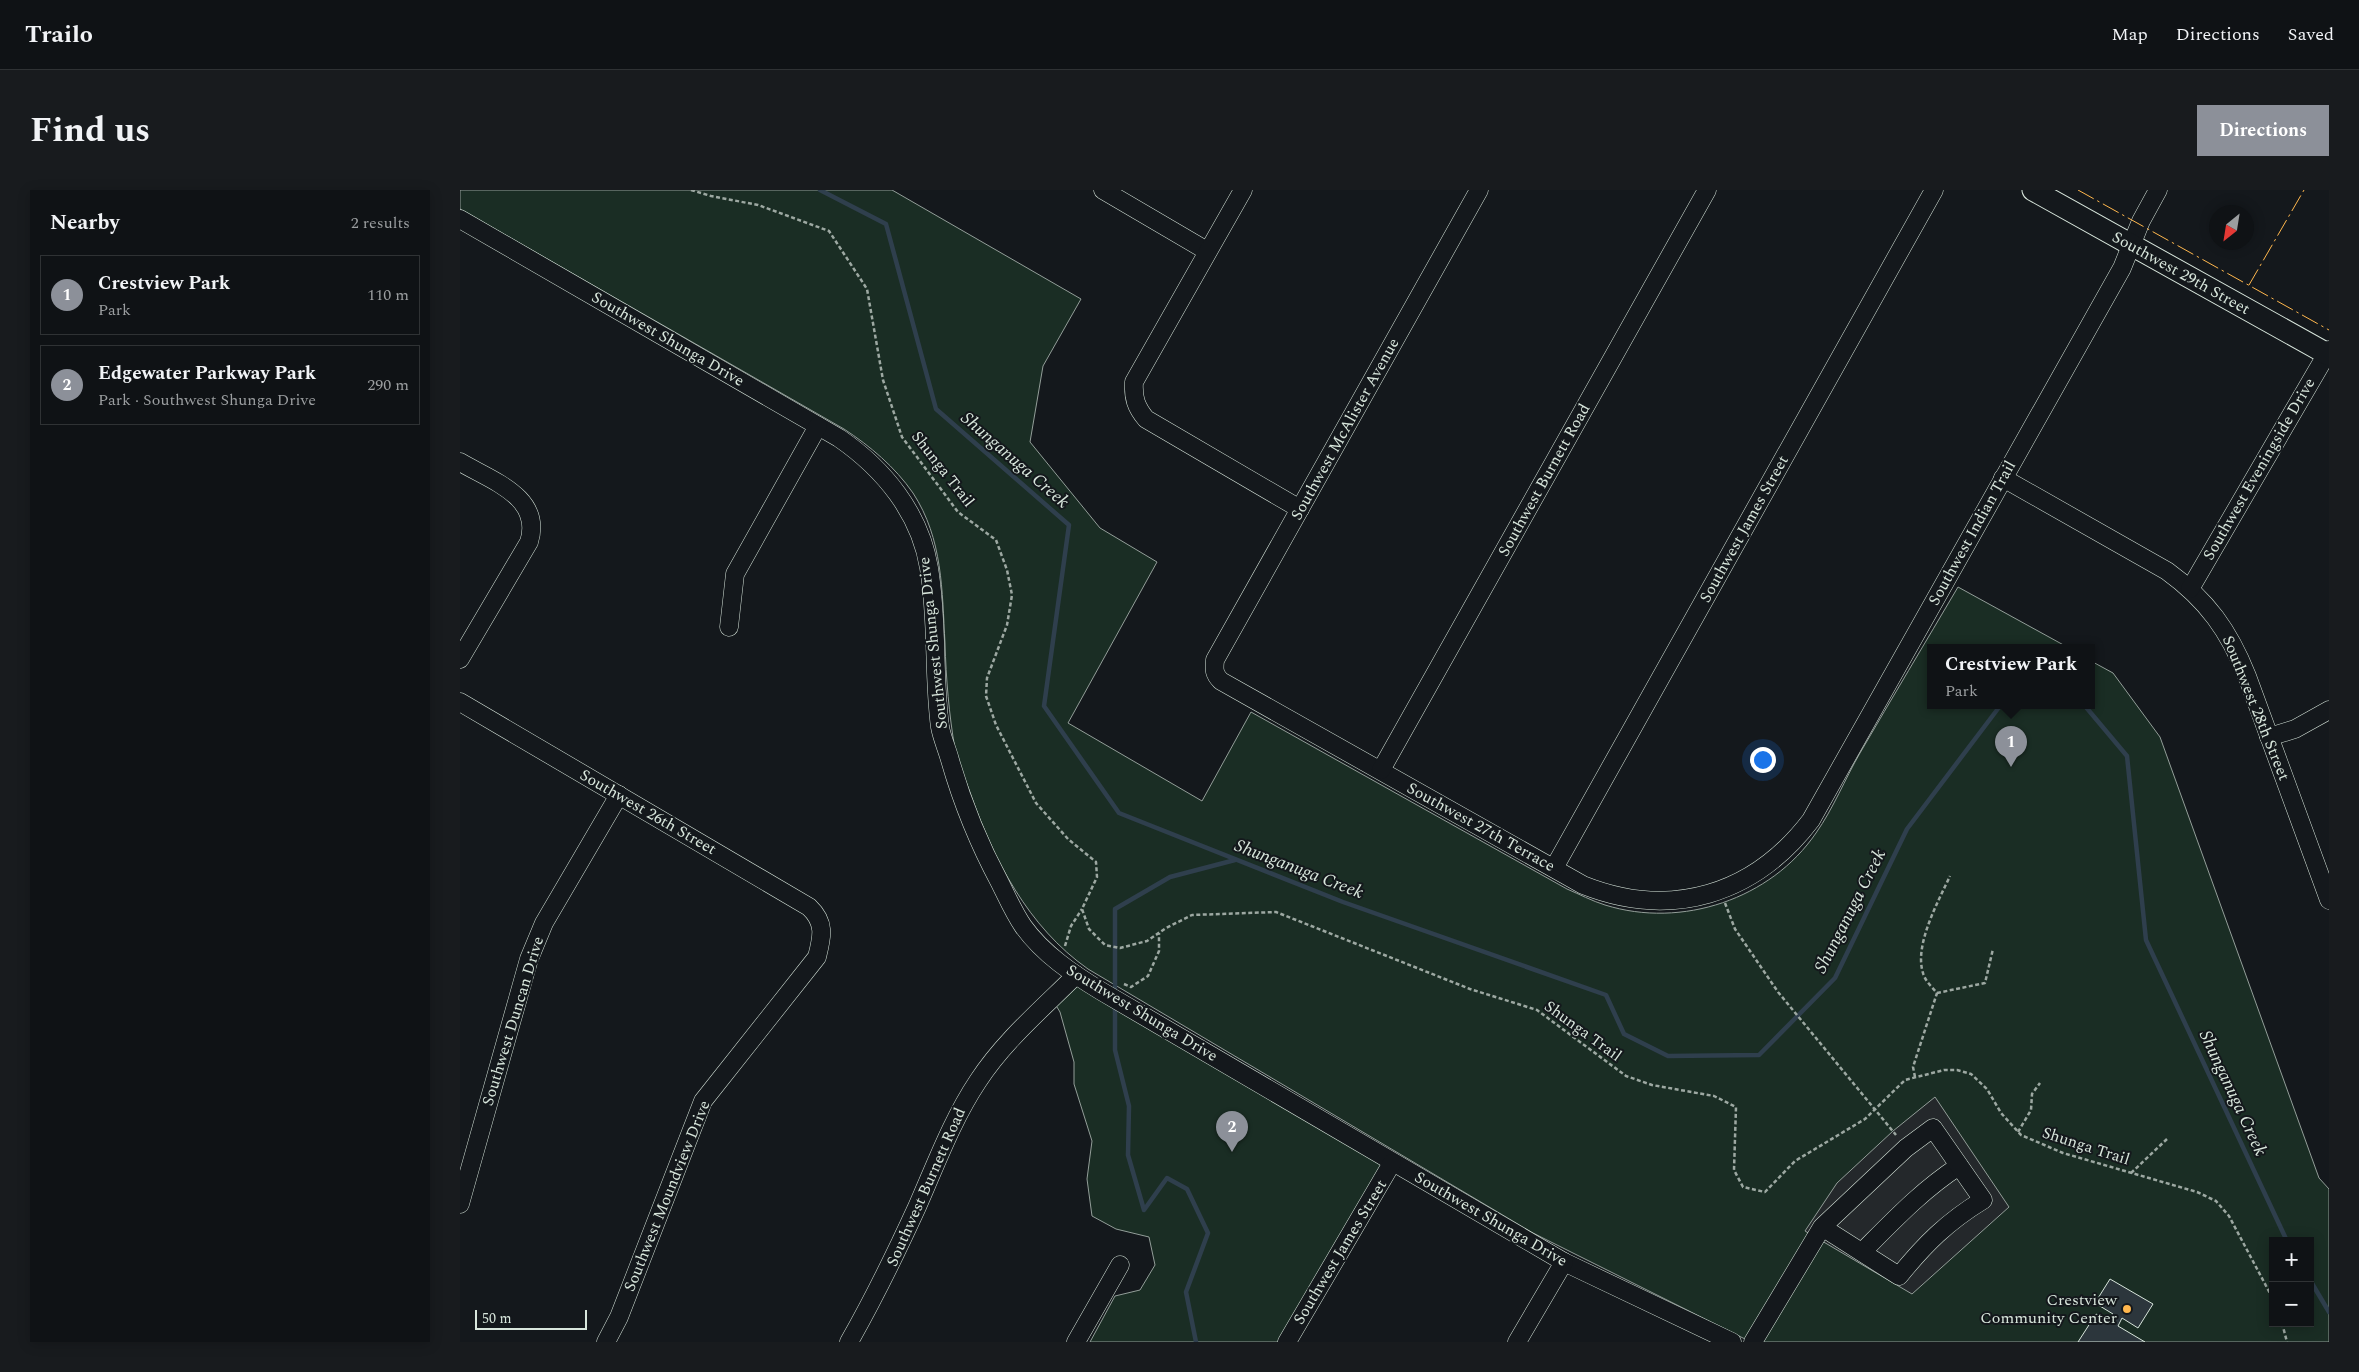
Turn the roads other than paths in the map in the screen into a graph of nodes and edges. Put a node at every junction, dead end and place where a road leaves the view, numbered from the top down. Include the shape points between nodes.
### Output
1 (1103, 190) edge
2 (1243, 190) edge
3 (1479, 190) edge
4 (1707, 190) edge
5 (1934, 190) edge
6 (2033, 190) edge
7 (2158, 190) edge
8 (460, 219) edge
9 (2131, 245) junction
10 (1207, 251) junction
11 (2328, 353) edge
12 (818, 426) junction
13 (460, 462) edge
14 (2003, 478) junction
15 (1300, 509) junction
16 (2190, 588) junction
17 (729, 627) dead end
18 (460, 658) edge
19 (1214, 669) joint
20 (460, 702) edge
21 (2329, 710) edge
22 (2269, 737) junction
23 (1380, 770) junction
24 (619, 795) junction
25 (1768, 864) joint
26 (1554, 868) junction
27 (2329, 900) edge
28 (823, 934) joint
29 (1076, 975) junction
30 (1392, 1163) junction
31 (1959, 1166) junction
32 (460, 1204) edge
33 (1822, 1227) junction
34 (1862, 1252) junction
35 (1564, 1262) junction
36 (1120, 1265) dead end
37 (606, 1342) edge
38 (849, 1342) edge
39 (1076, 1342) edge
40 (1287, 1342) edge
41 (1517, 1342) edge
42 (1732, 1342) edge
43 (1753, 1342) edge

1 - 10 street
2 - 10 street
3 - 15 street, Southwest McAlister Avenue
4 - 23 street, Southwest Burnett Road
5 - 26 street, Southwest James Street
6 - 9 main road, Southwest 29th Street
7 - 9 street, Southwest Indian Trail
8 - 12 street, Southwest Shunga Drive
9 - 11 main road, Southwest 29th Street
9 - 14 street, Southwest Indian Trail via 2122,268
10 - 15 street via 1134,382 1133,396 1137,409 1146,419
11 - 16 street, Southwest Eveningside Drive
12 - 17 street via 735,574
12 - 29 street, Southwest Shunga Drive via 860,452 879,470 911,515 929,568 940,729 953,773 987,859 1023,926
13 - 18 street via 516,495 525,504 531,518 532,533
14 - 16 street, Southwest 28th Street via 2167,571
14 - 25 street, Southwest Indian Trail via 1810,820 1799,836
15 - 19 street, Southwest McAlister Avenue via 1215,660
16 - 22 street, Southwest 28th Street via 2220,622 2236,648
19 - 23 street, Southwest 27th Terrace via 1221,681
20 - 24 street, Southwest 26th Street
21 - 22 street via 2295,729
22 - 27 street, Southwest 28th Street
23 - 26 street, Southwest 27th Terrace
24 - 28 street, Southwest 26th Street via 809,907 818,917
24 - 32 street, Southwest Duncan Drive via 544,923 528,959
25 - 26 street, Southwest 27th Terrace via 1721,890 1678,900 1629,899 1590,888
28 - 37 street, Southwest Moundview Drive via 817,957 703,1101 619,1317
29 - 30 street, Southwest Shunga Drive
29 - 38 street, Southwest Burnett Road via 1011,1038 964,1102 887,1274
30 - 35 street, Southwest Shunga Drive
30 - 40 street, Southwest James Street
31 - 33 street via 1933,1128 1906,1148
31 - 34 street via 1911,1202
31 - 34 street via 1982,1200 1953,1219 1899,1276
33 - 34 street
33 - 43 street
35 - 41 street
35 - 42 street, Southwest Shunga Drive
36 - 39 street

